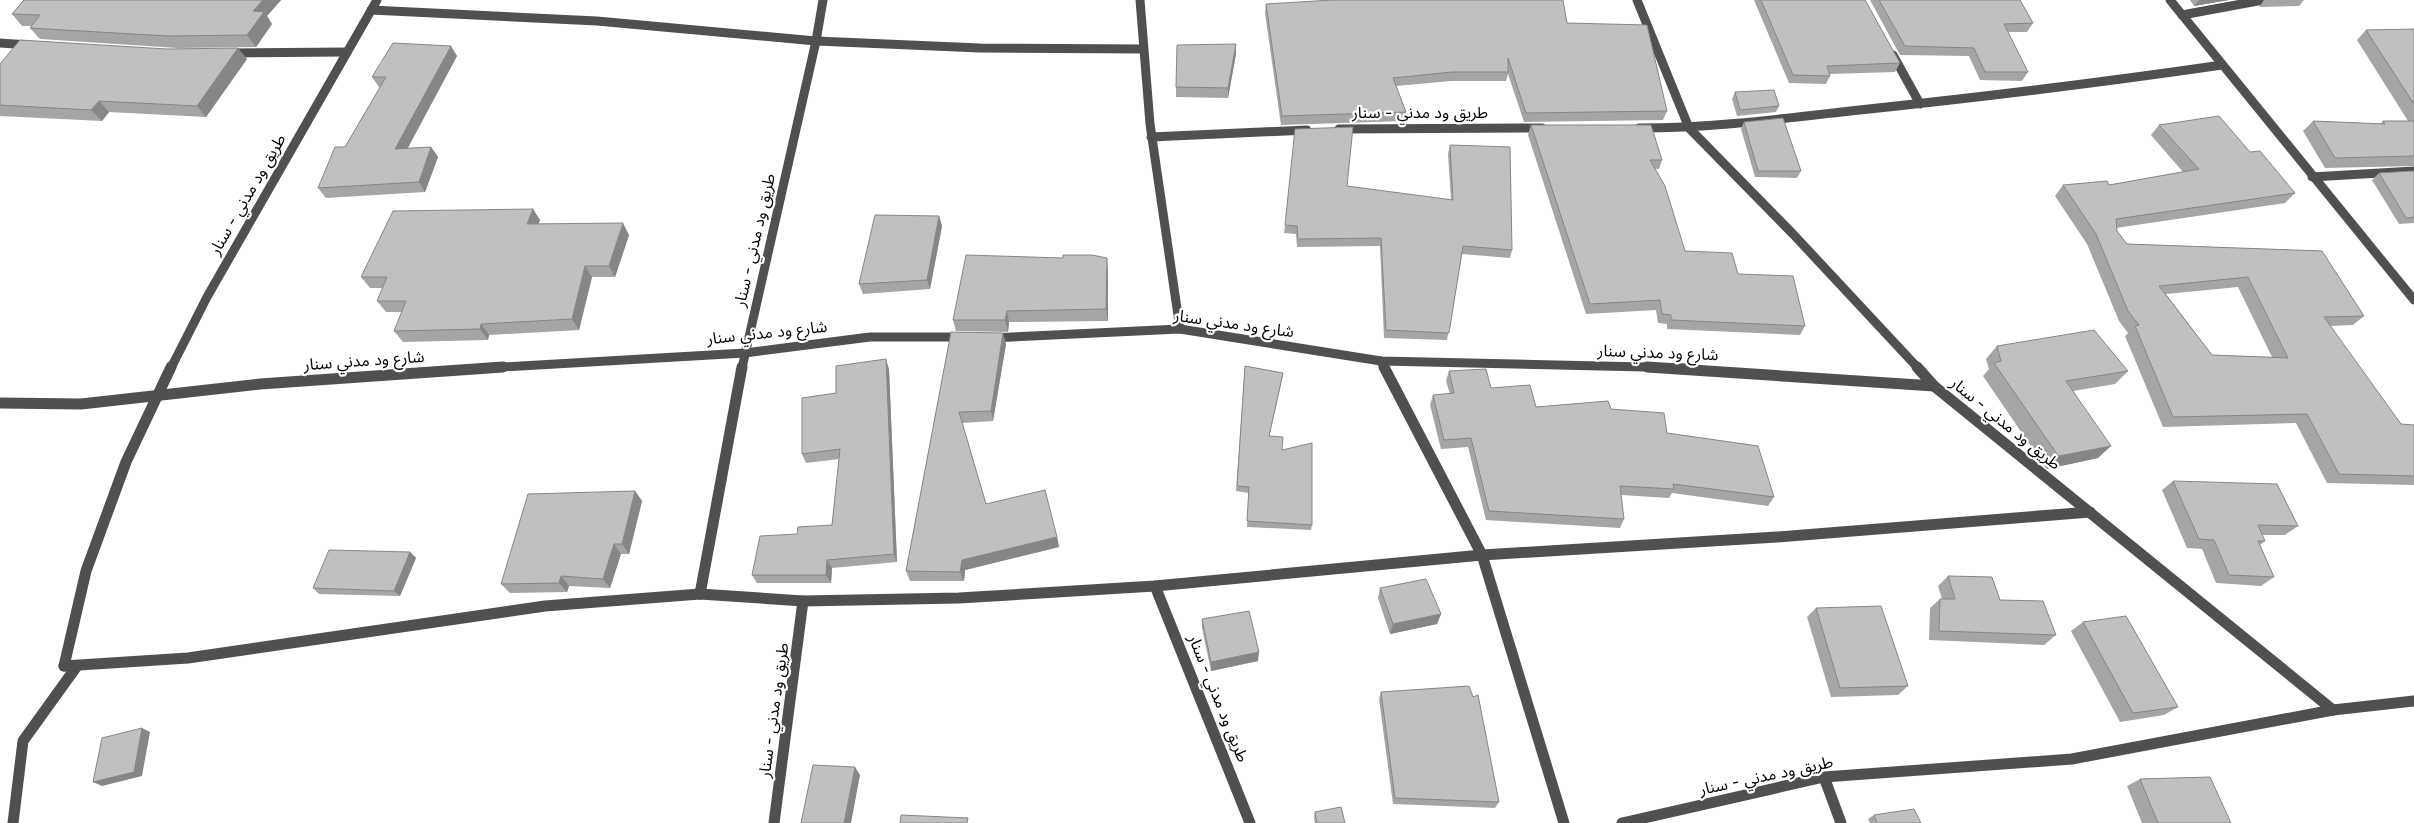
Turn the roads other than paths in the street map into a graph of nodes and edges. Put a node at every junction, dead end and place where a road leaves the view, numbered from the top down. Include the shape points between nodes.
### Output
1 (377, 0) edge
2 (822, 0) edge
3 (1140, 0) edge
4 (1637, 0) edge
5 (2170, 0) edge
6 (2263, 0) edge
7 (371, 10) junction
8 (2182, 15) junction
9 (816, 41) junction
10 (0, 43) edge
11 (1887, 43) edge
12 (40, 46) edge
13 (1142, 49) junction
14 (347, 52) junction
15 (217, 54) edge
16 (2222, 65) junction
17 (1920, 104) junction
18 (1332, 128) edge
19 (1552, 128) edge
20 (1630, 128) edge
21 (1689, 128) junction
22 (1314, 129) edge
23 (1151, 136) junction
24 (2414, 171) edge
25 (2312, 177) junction
26 (2414, 300) edge
27 (1180, 329) junction
28 (744, 353) junction
29 (1381, 361) junction
30 (1934, 386) junction
31 (156, 397) junction
32 (0, 403) edge
33 (2090, 512) junction
34 (1482, 555) junction
35 (1155, 586) junction
36 (700, 594) junction
37 (803, 601) junction
38 (64, 666) junction
39 (2414, 701) edge
40 (2333, 710) junction
41 (1824, 777) junction
42 (13, 823) edge
43 (774, 823) edge
44 (1250, 823) edge
45 (1564, 823) edge
46 (1622, 823) edge
47 (1841, 823) edge

1 - 7 street, طريق ود مدني - سنار
2 - 9 street, طريق ود مدني - سنار
3 - 13 street
4 - 21 street, طريق ود مدني - سنار
5 - 8 street
6 - 8 street
7 - 9 street via 597,21
7 - 14 street, طريق ود مدني - سنار
8 - 16 street
9 - 13 street via 980,48
9 - 28 street, طريق ود مدني - سنار
10 - 12 street
11 - 17 street
13 - 23 street
14 - 15 street
14 - 31 street, طريق ود مدني - سنار via 207,297
16 - 17 street
16 - 25 street
17 - 21 street
18 - 19 street, طريق ود مدني - سنار
20 - 21 street
21 - 30 street, طريق ود مدني - سنار via 1794,234
22 - 23 street
23 - 27 street
24 - 25 street
25 - 26 street
27 - 28 street, شارع ود مدني سنار via 1021,338 870,337
27 - 29 street, شارع ود مدني سنار
28 - 31 street, شارع ود مدني سنار via 270,383
28 - 36 street, طريق ود مدني - سنار
29 - 30 street, شارع ود مدني سنار via 1684,368
29 - 34 street
30 - 33 street, طريق ود مدني - سنار
31 - 32 street via 81,404
31 - 38 street, طريق ود مدني - سنار via 126,462 86,571
33 - 34 street via 1777,537
33 - 40 street, طريق ود مدني - سنار
34 - 35 street
34 - 45 street
35 - 37 street via 960,598
35 - 44 street, طريق ود مدني - سنار
36 - 37 street
36 - 38 street via 545,606 188,658
37 - 43 street, طريق ود مدني - سنار
38 - 42 street via 77,666 23,741
39 - 40 street, طريق ود مدني - سنار
40 - 41 street, طريق ود مدني - سنار via 2072,759
41 - 46 street, طريق ود مدني - سنار
41 - 47 street

